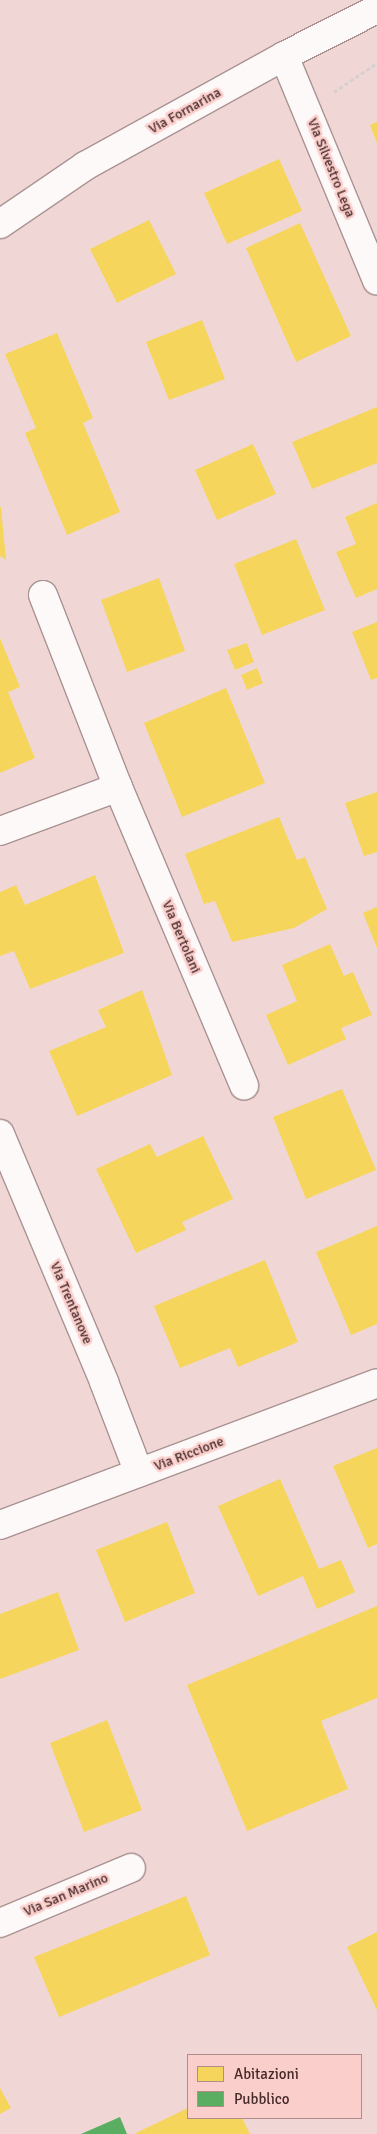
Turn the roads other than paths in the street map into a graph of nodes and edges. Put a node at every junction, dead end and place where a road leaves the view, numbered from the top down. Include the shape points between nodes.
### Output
1 (377, 9) edge
2 (284, 56) junction
3 (0, 224) edge
4 (377, 281) edge
5 (43, 595) dead end
6 (118, 787) junction
7 (0, 831) edge
8 (244, 1086) dead end
9 (0, 1134) edge
10 (377, 1383) edge
11 (139, 1474) junction
12 (0, 1525) edge
13 (131, 1868) dead end
14 (0, 1923) edge

1 - 2 street, Via Fornarina
2 - 3 street, Via Fornarina via 85,166
2 - 4 street, Via Silvestro Lega
5 - 6 street, Via Bertolani
6 - 7 street
6 - 8 street, Via Bertolani
9 - 11 street, Via Trentanove
10 - 11 street, Via Riccione
11 - 12 street, Via Riccione
13 - 14 street, Via San Marino

